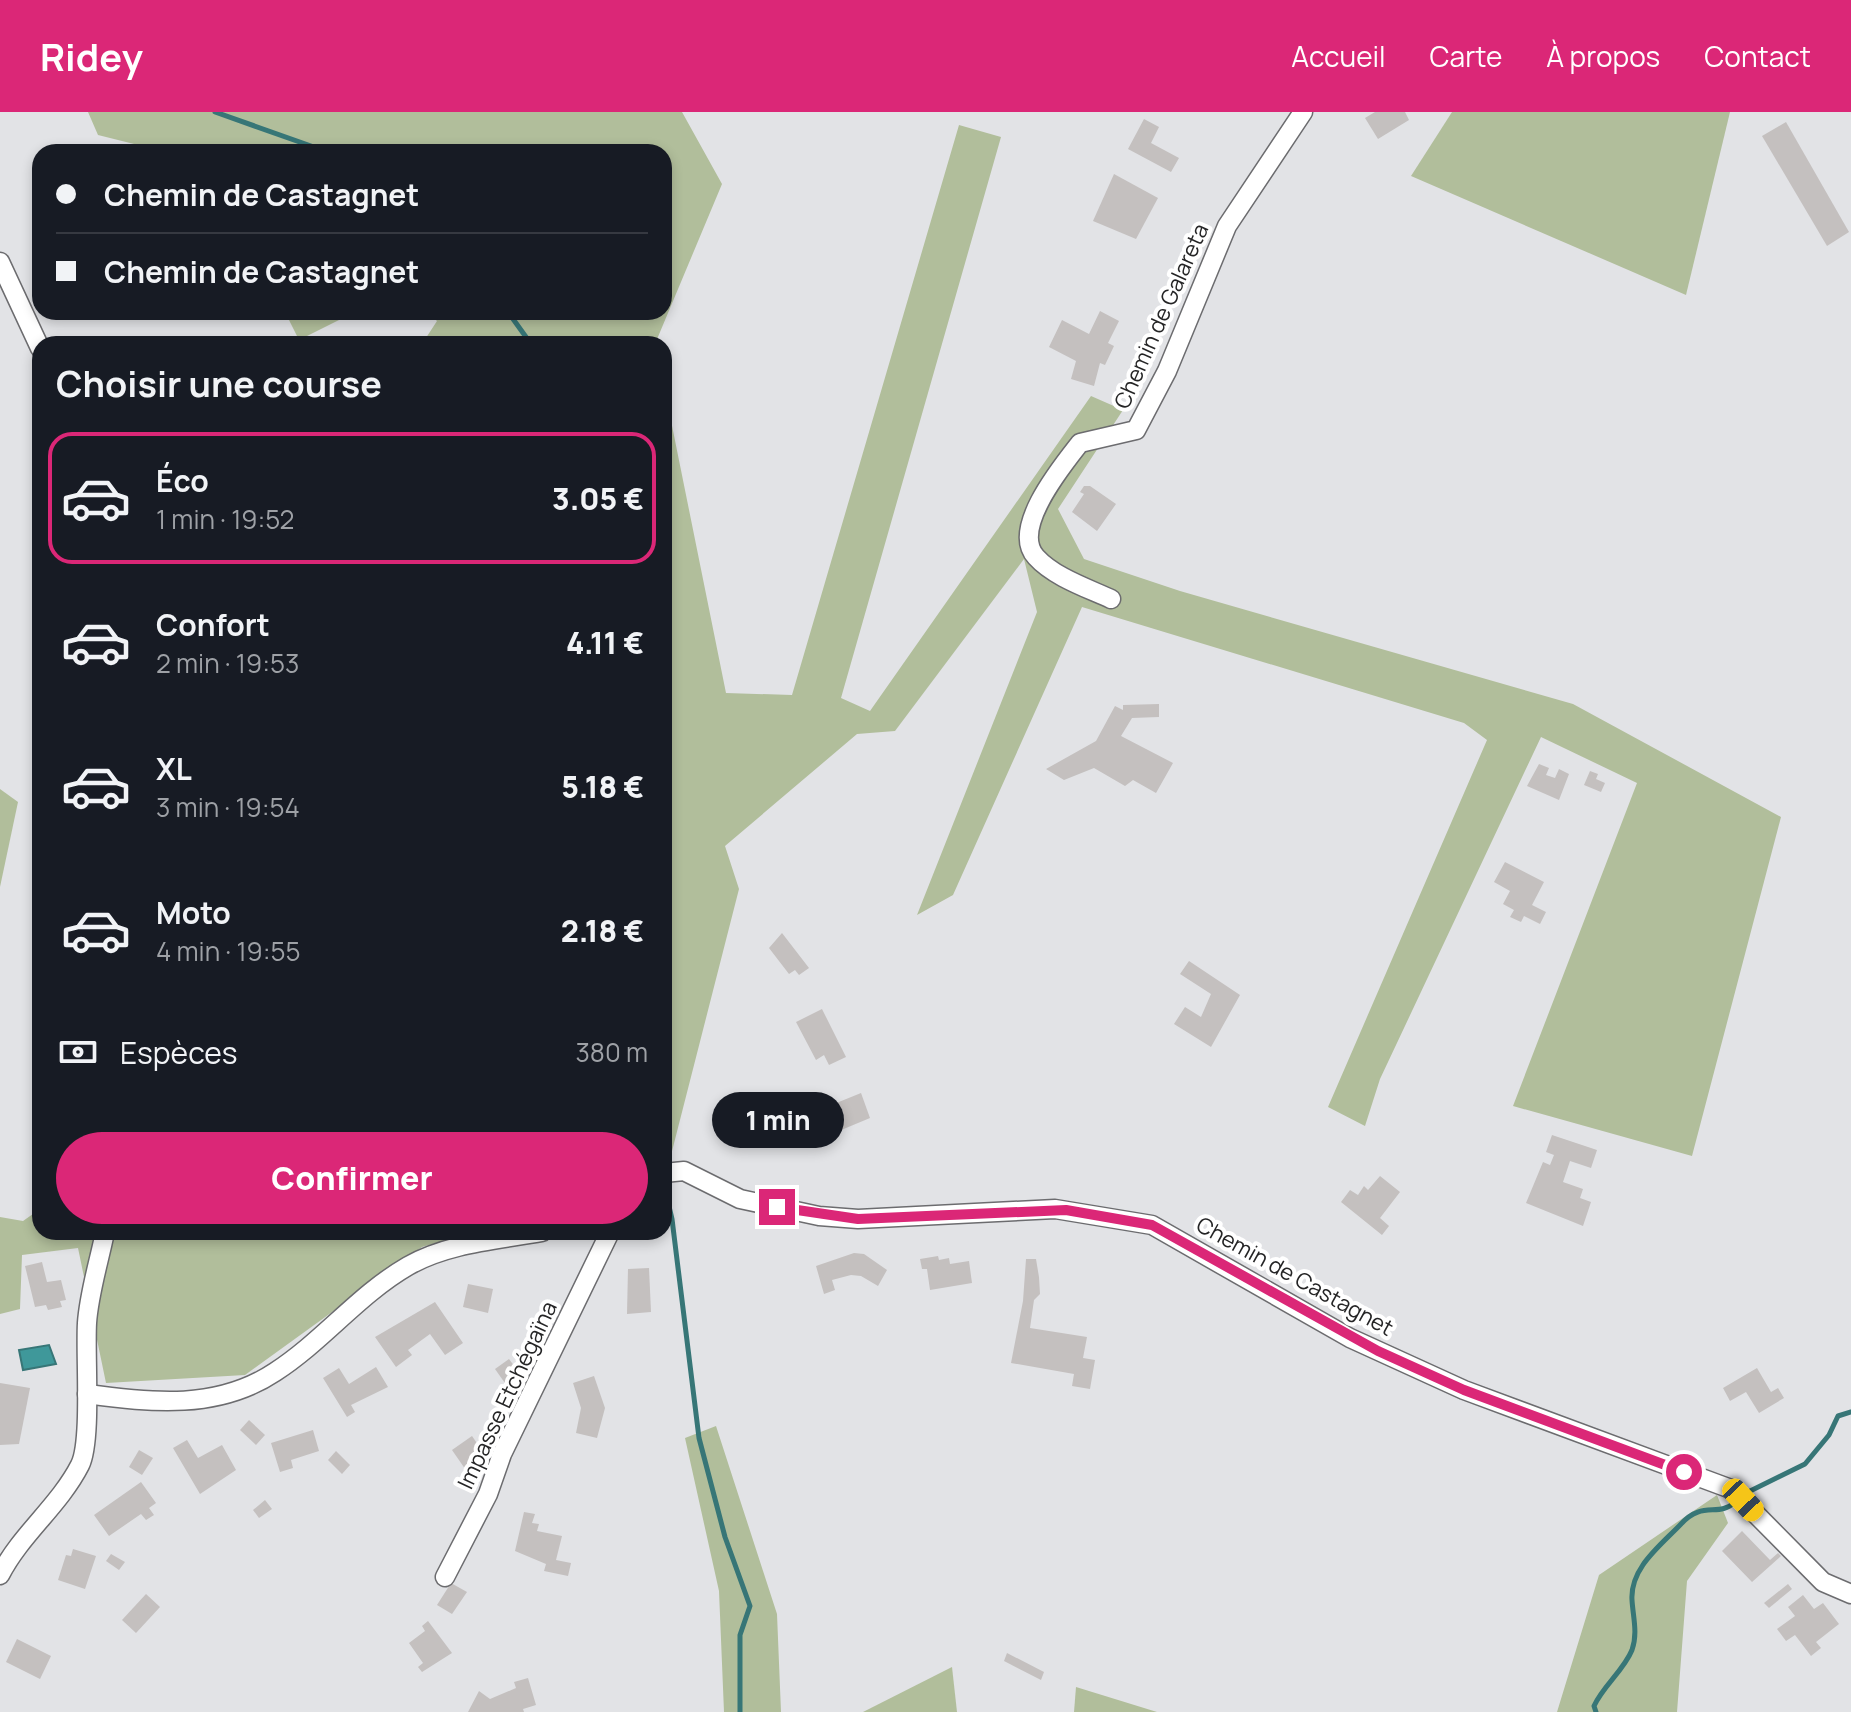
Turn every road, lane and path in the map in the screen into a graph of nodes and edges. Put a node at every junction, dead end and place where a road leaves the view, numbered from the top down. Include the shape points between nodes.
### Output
1 (1303, 112) edge
2 (0, 262) edge
3 (34, 336) edge
4 (1111, 599) dead end
5 (672, 1172) edge
6 (103, 1240) edge
7 (500, 1240) edge
8 (606, 1240) edge
9 (87, 1394) junction
10 (0, 1575) edge
11 (445, 1577) dead end
12 (1851, 1594) edge

1 - 4 street, Chemin de Galareta via 1227,226 1167,371 1136,430 1080,443 1048,486 1029,527 1035,556
2 - 3 street
5 - 12 street, Chemin de Castagnet via 684,1171 740,1199 819,1216 858,1219 1055,1209 1152,1225 1350,1338 1450,1384 1737,1495 1823,1582
6 - 9 street via 87,1321
7 - 9 street via 437,1252 409,1266 375,1287 274,1373 211,1399 154,1404
8 - 11 street, Impasse Etchégaïna
9 - 10 street via 82,1462 57,1501 11,1553

